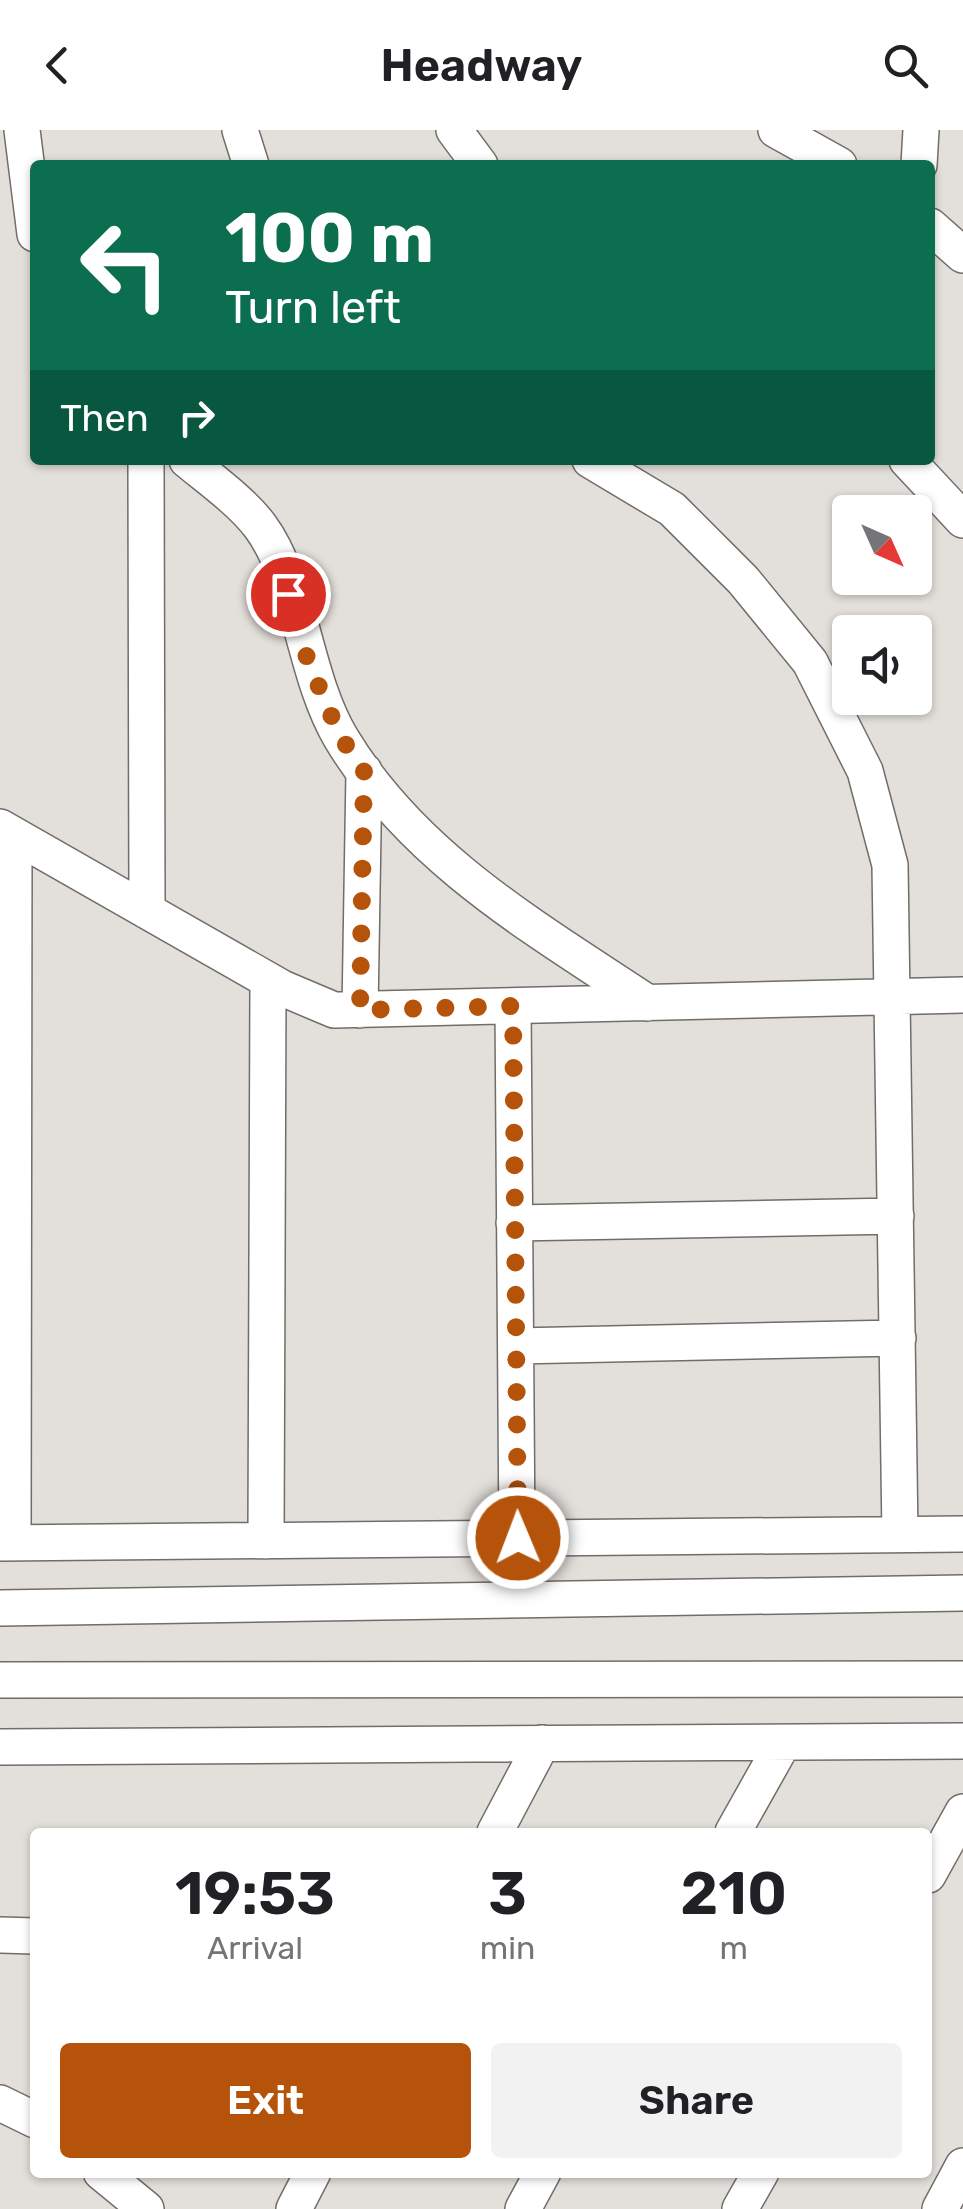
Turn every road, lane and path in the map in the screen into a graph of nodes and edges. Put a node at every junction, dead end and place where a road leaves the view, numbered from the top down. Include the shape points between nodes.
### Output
1 (22, 130) edge
2 (240, 130) edge
3 (454, 130) edge
4 (776, 130) edge
5 (921, 130) edge
6 (249, 160) edge
7 (476, 160) edge
8 (831, 160) edge
9 (919, 160) edge
10 (30, 194) edge
11 (935, 230) edge
12 (963, 255) edge
13 (146, 465) edge
14 (192, 465) edge
15 (598, 465) edge
16 (912, 465) edge
17 (963, 520) edge
18 (364, 771) junction
19 (7, 831) edge
20 (147, 911) junction
21 (268, 980) junction
22 (963, 995) edge
23 (894, 997) junction
24 (648, 1003) junction
25 (513, 1006) junction
26 (360, 1010) junction
27 (7, 1125) edge
28 (896, 1216) junction
29 (514, 1223) junction
30 (7, 1327) edge
31 (898, 1338) junction
32 (516, 1346) junction
33 (900, 1534) junction
34 (963, 1534) edge
35 (518, 1538) junction
36 (266, 1540) junction
37 (6, 1543) edge
38 (963, 1593) edge
39 (0, 1608) edge
40 (963, 1679) edge
41 (0, 1680) edge
42 (963, 1742) edge
43 (783, 1743) junction
44 (542, 1744) junction
45 (0, 1747) edge
46 (963, 1812) edge
47 (496, 1828) edge
48 (735, 1828) edge
49 (932, 1868) edge
50 (0, 1935) edge
51 (30, 1936) edge
52 (0, 2103) edge
53 (30, 2118) edge
54 (963, 2166) edge
55 (108, 2178) edge
56 (310, 2178) edge
57 (540, 2178) edge
58 (758, 2178) edge
59 (146, 2209) edge
60 (294, 2209) edge
61 (523, 2209) edge
62 (740, 2209) edge
63 (940, 2209) edge

1 - 10 street
2 - 6 street
3 - 7 street
4 - 8 street
5 - 9 street
11 - 12 street
13 - 20 street
14 - 18 street via 260,526 279,561 308,661 340,736
15 - 23 street via 672,509 810,662 865,771 890,865
16 - 17 street
18 - 24 street via 456,871
18 - 26 street
19 - 20 street
19 - 27 street
20 - 21 street
21 - 26 street via 334,1010
21 - 36 street
22 - 23 street
23 - 24 street
23 - 28 street
24 - 25 street
25 - 26 street
25 - 29 street
27 - 30 street
28 - 29 street
28 - 31 street
29 - 32 street
30 - 37 street
31 - 32 street
31 - 33 street
32 - 35 street
33 - 34 street
33 - 35 street
35 - 36 street
36 - 37 street
38 - 39 street
40 - 41 street
42 - 43 street
43 - 44 street
43 - 48 street
44 - 45 street
44 - 47 street
46 - 49 street
50 - 51 street
52 - 53 street
54 - 63 street
55 - 59 street
56 - 60 street
57 - 61 street
58 - 62 street

